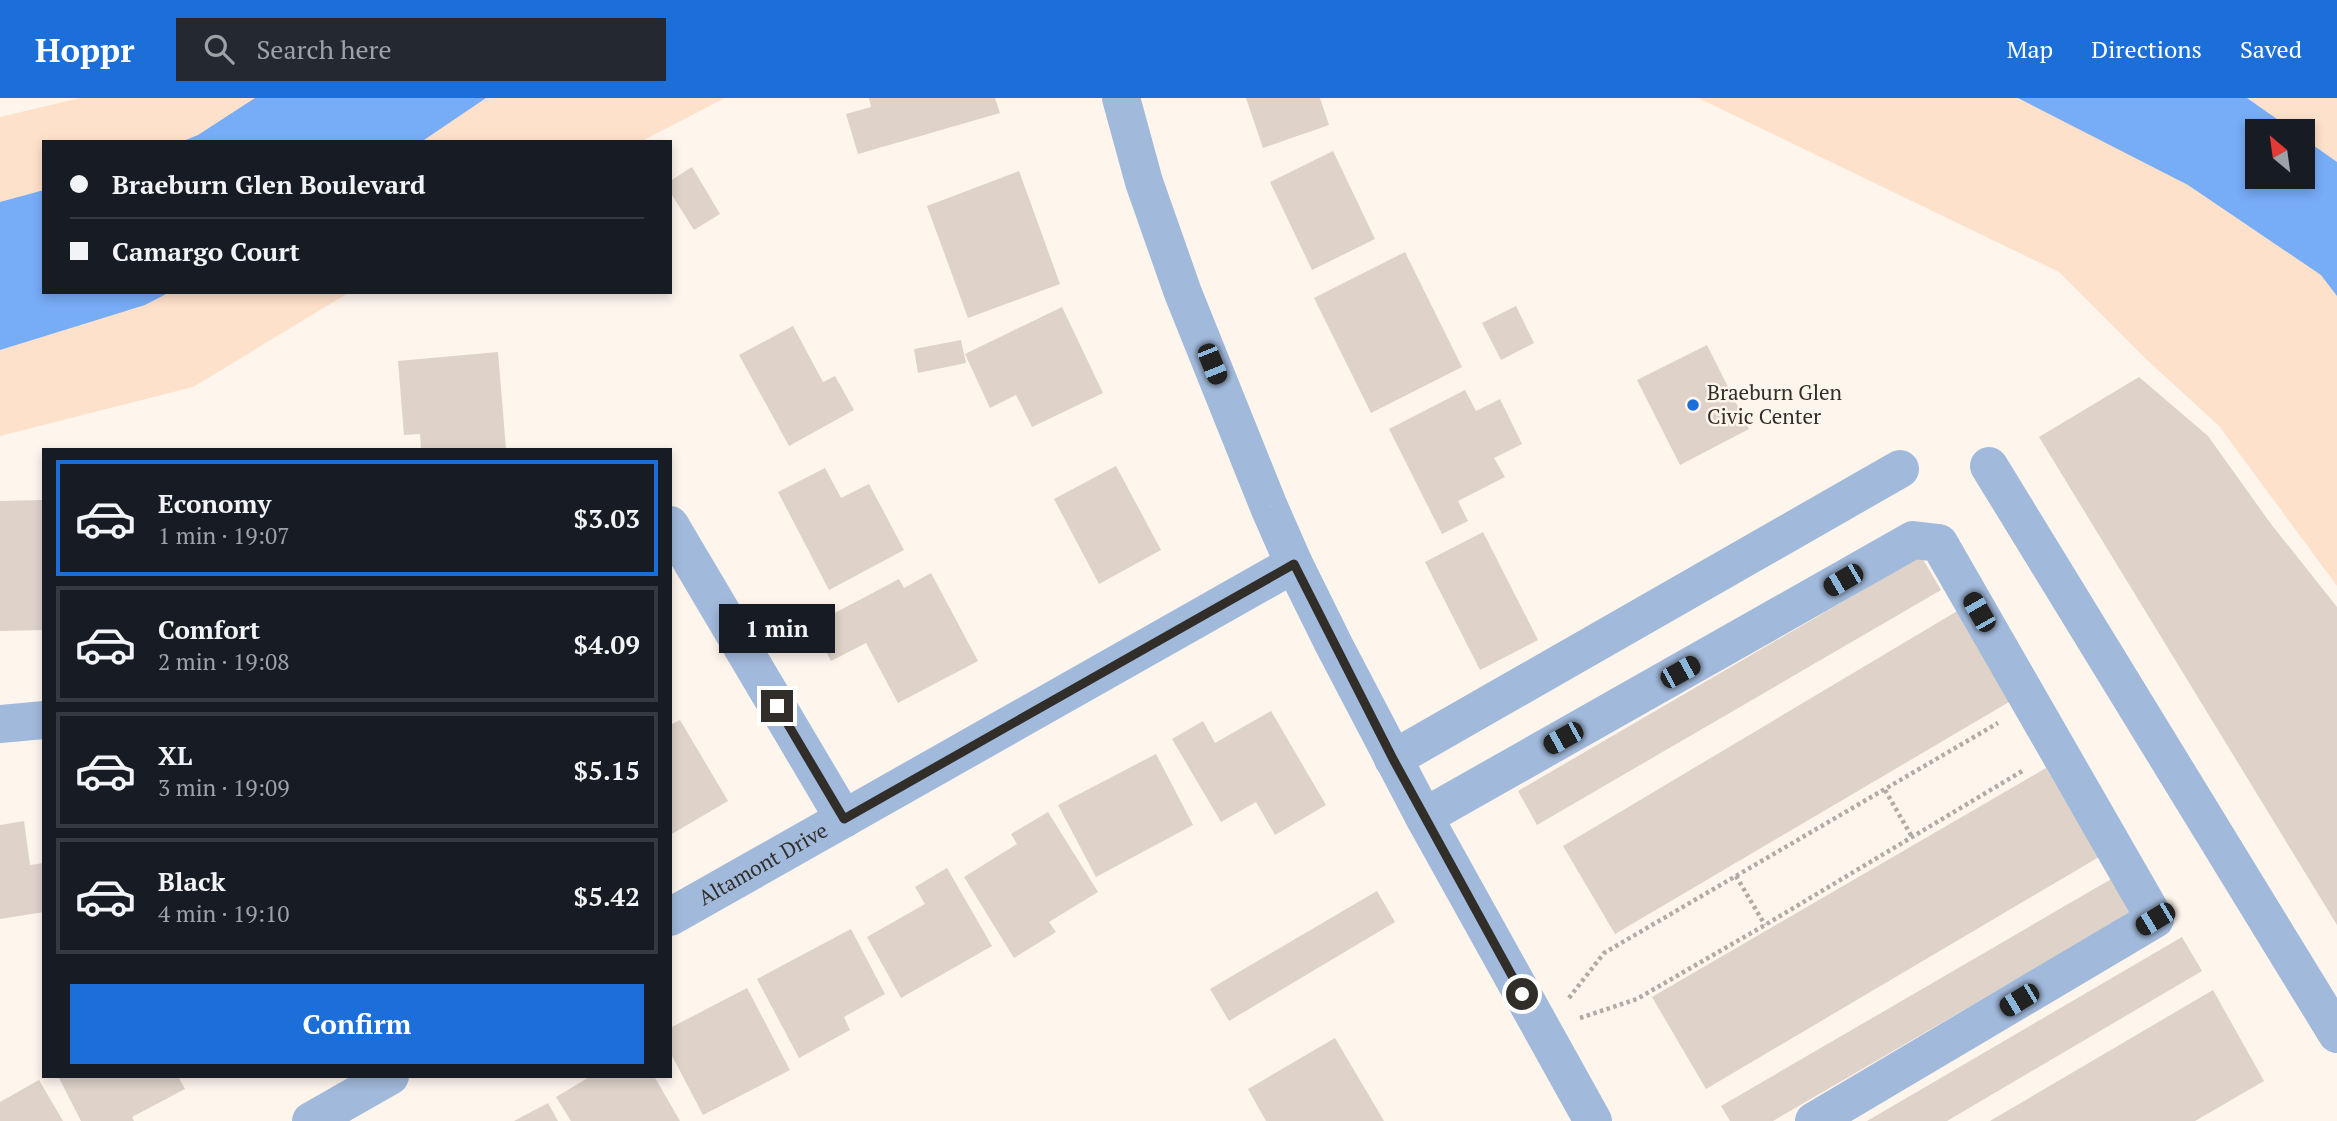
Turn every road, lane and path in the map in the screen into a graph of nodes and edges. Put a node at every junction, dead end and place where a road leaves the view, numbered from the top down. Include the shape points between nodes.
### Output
1 (1121, 98) edge
2 (1989, 466) dead end
3 (1900, 469) dead end
4 (672, 528) edge
5 (1294, 564) junction
6 (2031, 704) junction
7 (42, 720) edge
8 (0, 724) edge
9 (2058, 750) junction
10 (1393, 759) junction
11 (1885, 790) junction
12 (1424, 817) junction
13 (844, 819) junction
14 (1912, 837) junction
15 (1736, 876) junction
16 (672, 916) edge
17 (1765, 926) junction
18 (1543, 1031) junction
19 (2337, 1034) edge
20 (386, 1078) edge
21 (311, 1121) edge
22 (1593, 1121) edge
23 (1814, 1121) edge

1 - 5 street via 1183,293
2 - 19 street
3 - 10 street
4 - 13 street
5 - 10 street
5 - 13 street, Altamont Drive
6 - 9 street
6 - 11 path
6 - 12 street via 1939,543 1913,540
7 - 8 street
9 - 14 path
9 - 23 street via 2155,919
10 - 12 street
11 - 14 path
11 - 15 path
12 - 18 street
13 - 16 street, Altamont Drive
14 - 17 path
15 - 17 path
15 - 18 path via 1604,953
17 - 18 path via 1637,999
18 - 22 street
20 - 21 street

